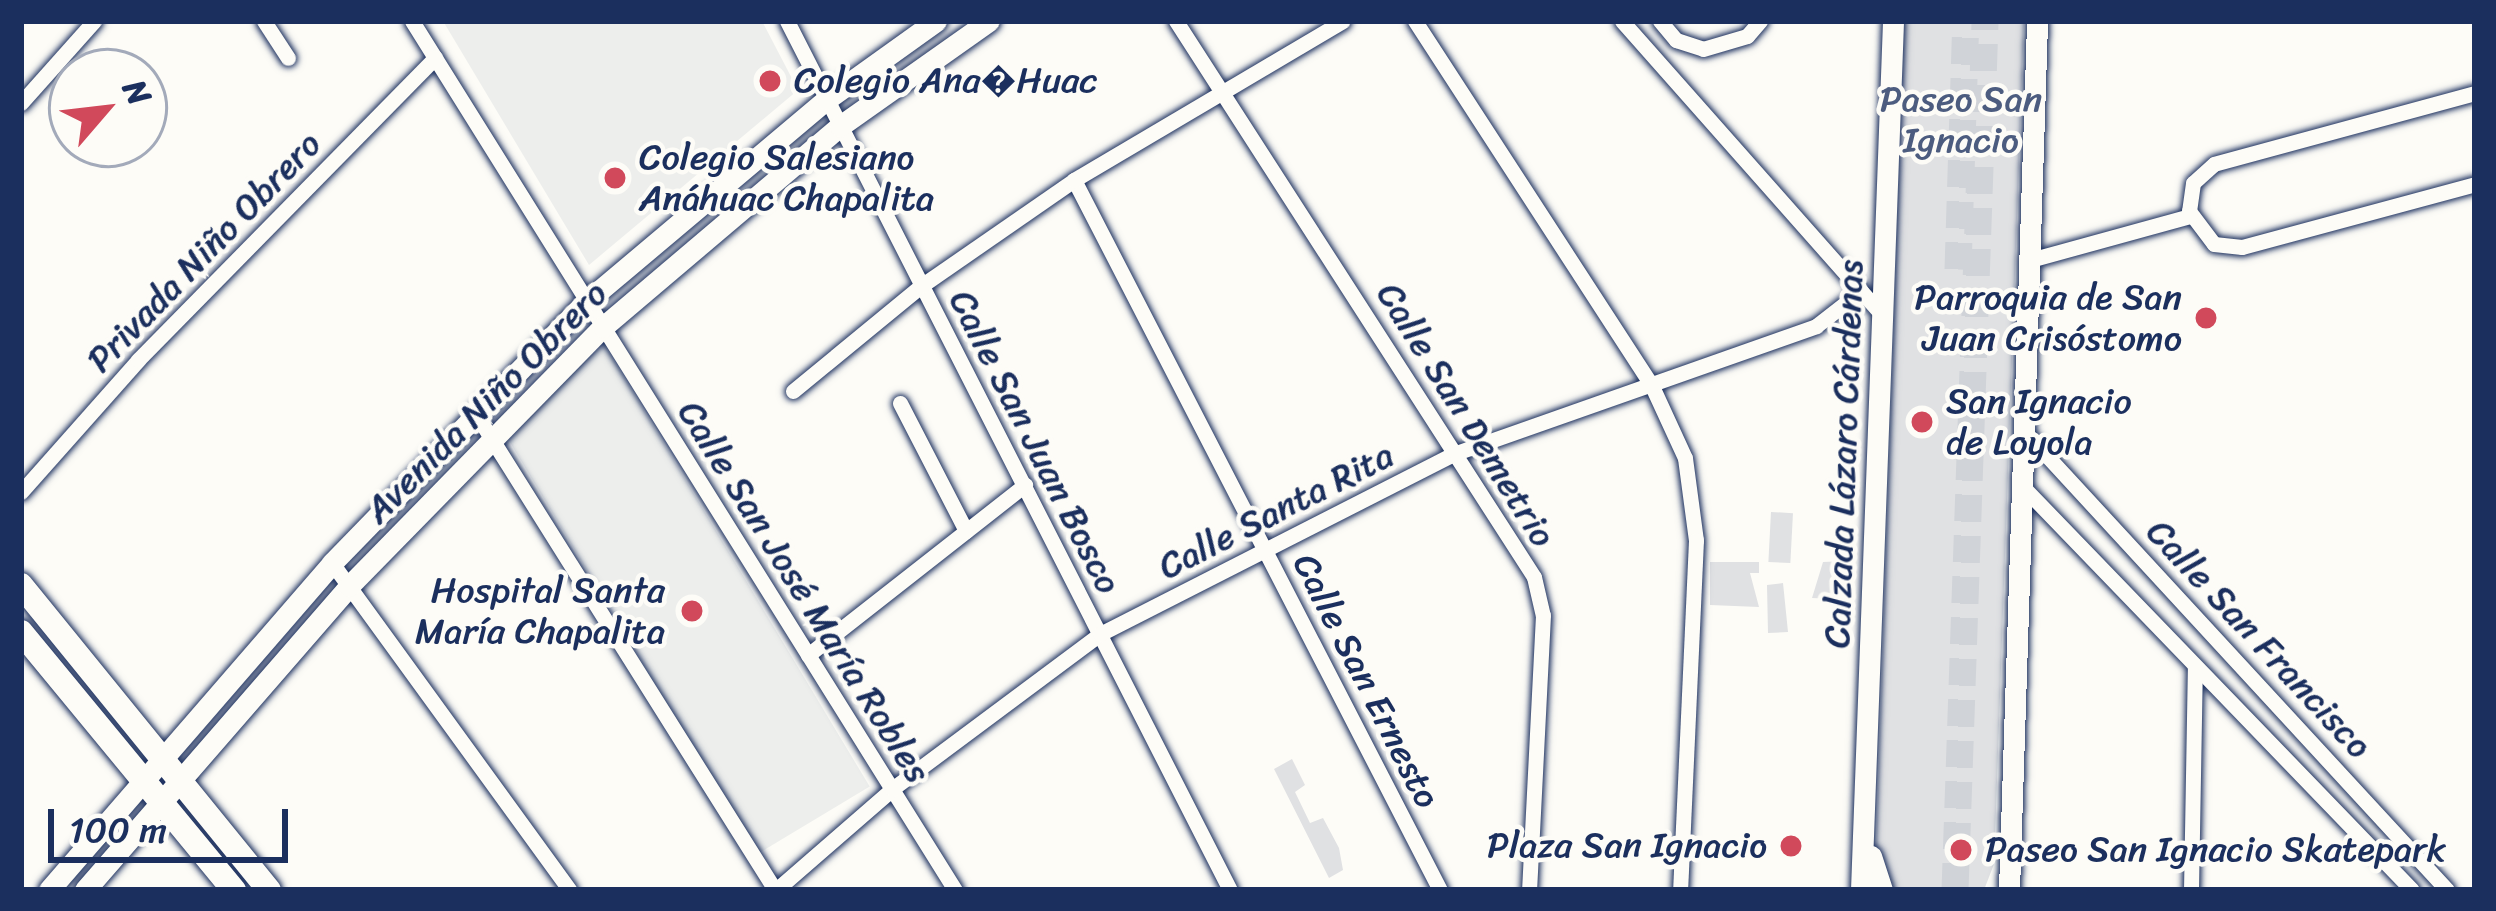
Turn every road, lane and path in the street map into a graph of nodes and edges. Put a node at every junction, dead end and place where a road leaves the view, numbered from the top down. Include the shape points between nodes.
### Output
1 (94, 21) edge
2 (264, 21) edge
3 (412, 21) edge
4 (787, 21) edge
5 (936, 21) edge
6 (989, 21) edge
7 (1176, 21) edge
8 (1343, 21) edge
9 (1415, 21) edge
10 (1622, 21) edge
11 (1660, 21) edge
12 (1760, 21) edge
13 (1892, 21) edge
14 (2037, 21) edge
15 (288, 58) dead end
16 (435, 58) junction
17 (1220, 87) junction
18 (2475, 93) edge
19 (827, 99) junction
20 (21, 103) edge
21 (841, 126) junction
22 (1074, 180) junction
23 (2475, 184) edge
24 (2190, 216) junction
25 (2030, 260) junction
26 (921, 286) junction
27 (1861, 291) junction
28 (586, 301) junction
29 (1883, 315) junction
30 (603, 327) junction
31 (1651, 384) junction
32 (793, 391) dead end
33 (900, 403) dead end
34 (476, 414) junction
35 (2025, 432) junction
36 (492, 440) junction
37 (1456, 453) junction
38 (1024, 485) junction
39 (2025, 489) junction
40 (21, 492) edge
41 (966, 531) junction
42 (1264, 550) junction
43 (332, 563) junction
44 (2159, 575) junction
45 (21, 585) edge
46 (350, 586) junction
47 (2133, 597) junction
48 (21, 632) edge
49 (1100, 634) junction
50 (808, 655) junction
51 (2195, 667) junction
52 (2314, 742) junction
53 (1866, 754) junction
54 (159, 758) junction
55 (2300, 770) junction
56 (142, 778) junction
57 (176, 779) junction
58 (892, 789) junction
59 (159, 799) junction
60 (2011, 839) junction
61 (49, 890) edge
62 (86, 890) edge
63 (234, 890) edge
64 (269, 890) edge
65 (570, 890) edge
66 (775, 890) edge
67 (955, 890) edge
68 (1230, 890) edge
69 (1440, 890) edge
70 (1529, 890) edge
71 (1680, 890) edge
72 (1861, 890) edge
73 (1882, 890) edge
74 (1989, 890) edge
75 (2009, 890) edge
76 (2191, 890) edge
77 (2412, 890) edge
78 (2447, 890) edge

1 - 20 street
2 - 15 street
3 - 16 street, Calle San José María Robles
4 - 19 street, Calle San Juan Bosco
5 - 19 main road, Avenida Niño Obrero
6 - 21 main road, Avenida Niño Obrero
7 - 17 street, Calle San Demetrio
8 - 17 street
9 - 31 street
10 - 27 street
11 - 12 street via 1676,40 1702,49 1747,36
13 - 29 main road, Calzada Lázaro Cárdenas
14 - 25 main road
16 - 28 street, Calle San José María Robles
16 - 40 street, Privada Niño Obrero via 138,360
17 - 22 street
17 - 37 street, Calle San Demetrio
18 - 24 street via 2214,164 2193,183
19 - 21 street, Calle San Juan Bosco
19 - 28 main road, Avenida Niño Obrero
21 - 26 street, Calle San Juan Bosco
21 - 30 main road, Avenida Niño Obrero
22 - 26 street
22 - 42 street, Calle San Ernesto
23 - 24 street via 2242,247 2214,244
24 - 25 street
25 - 35 main road
26 - 32 street
26 - 38 street, Calle San Juan Bosco
27 - 29 street
27 - 31 street, Calle Santa Rita via 1816,326
28 - 30 street, Calle San José María Robles
28 - 34 main road, Avenida Niño Obrero
29 - 53 main road, Calzada Lázaro Cárdenas
30 - 36 main road, Avenida Niño Obrero
30 - 50 street, Calle San José María Robles
31 - 37 street, Calle Santa Rita
31 - 71 street via 1677,434 1694,503
33 - 41 street
34 - 36 street
34 - 43 main road, Avenida Niño Obrero
35 - 39 main road
35 - 44 street, Calle San Francisco
36 - 46 main road, Avenida Niño Obrero
36 - 66 street
37 - 42 street, Calle Santa Rita
37 - 70 street, Calle San Demetrio via 1540,596
38 - 41 street
38 - 49 street, Calle San Juan Bosco
39 - 47 street, Calle San Francisco
39 - 60 main road
41 - 50 street
42 - 49 street, Calle Santa Rita
42 - 69 street, Calle San Ernesto
43 - 46 street
43 - 54 main road, Avenida Niño Obrero
44 - 47 street
44 - 52 street, Calle San Francisco
45 - 54 main road
46 - 57 main road, Avenida Niño Obrero
46 - 65 street
47 - 51 street, Calle San Francisco
48 - 56 main road
49 - 58 street, Calle Santa Rita
49 - 68 street, Calle San Juan Bosco
50 - 58 street, Calle San José María Robles
51 - 55 street, Calle San Francisco
51 - 76 street
52 - 55 street
52 - 78 street, Calle San Francisco
53 - 72 main road, Calzada Lázaro Cárdenas
53 - 73 main road via 1871,865
54 - 56 main road, Avenida Niño Obrero
54 - 57 main road
55 - 77 street, Calle San Francisco
56 - 59 main road
56 - 61 main road, Avenida Niño Obrero
57 - 59 main road, Avenida Niño Obrero
57 - 64 main road
58 - 66 street, Calle Santa Rita
58 - 67 street, Calle San José María Robles
59 - 62 main road, Avenida Niño Obrero
59 - 63 main road
60 - 74 main road
60 - 75 main road

